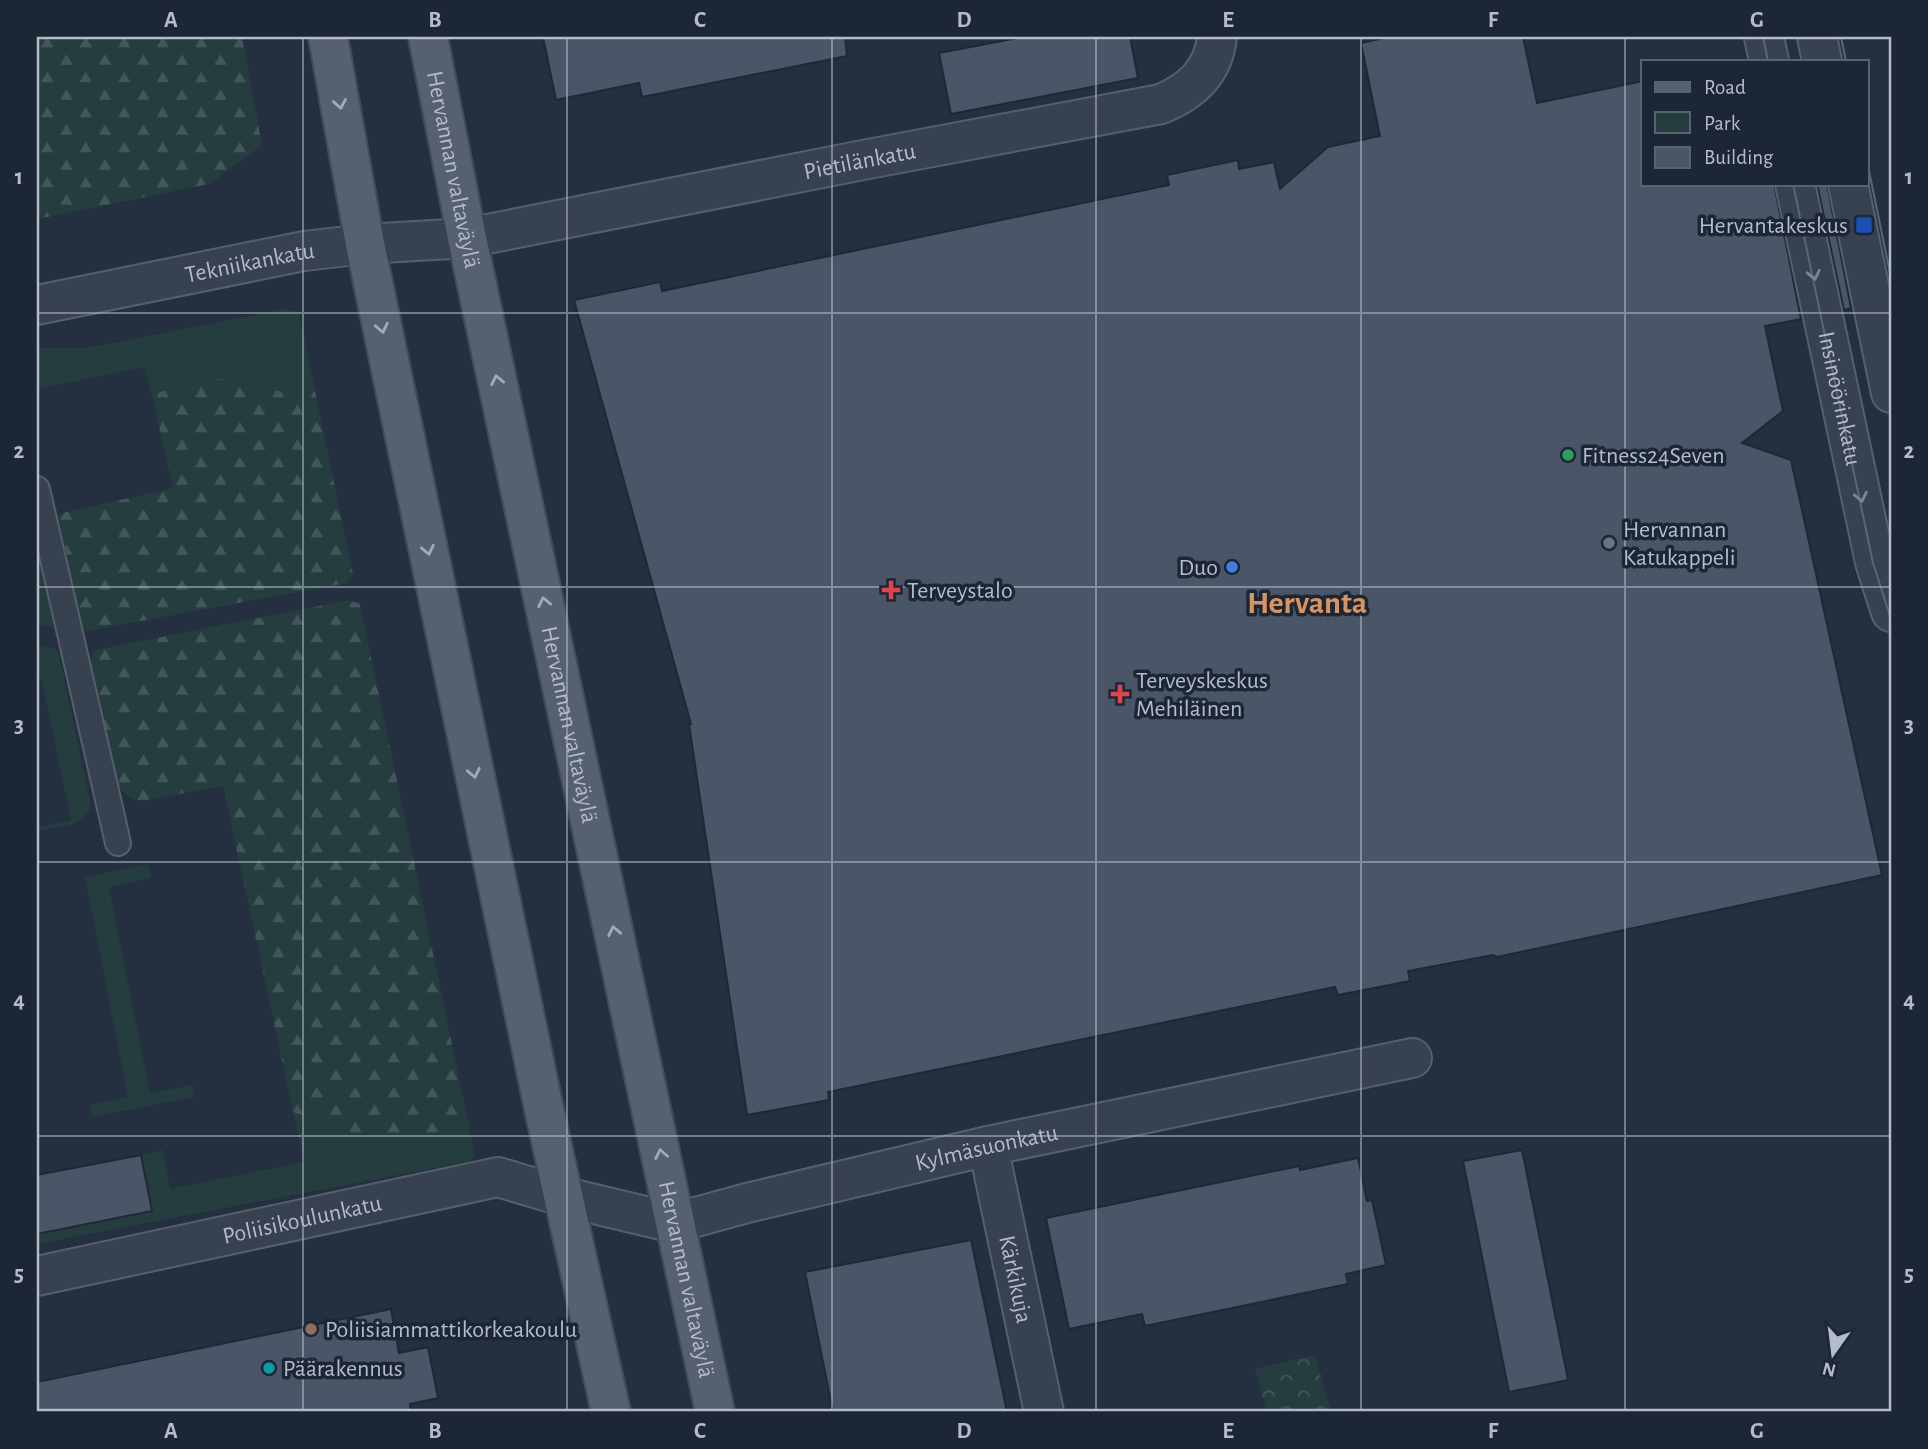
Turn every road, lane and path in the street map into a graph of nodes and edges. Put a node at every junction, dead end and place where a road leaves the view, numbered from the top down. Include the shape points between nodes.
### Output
1 (328, 37) edge
2 (428, 37) edge
3 (1217, 37) edge
4 (1764, 37) edge
5 (1817, 37) edge
6 (1769, 60) edge
7 (1822, 60) edge
8 (1795, 186) edge
9 (1848, 186) edge
10 (467, 238) junction
11 (365, 244) junction
12 (37, 305) edge
13 (1891, 393) edge
14 (37, 489) edge
15 (1891, 612) edge
16 (118, 843) dead end
17 (1412, 1058) dead end
18 (988, 1146) junction
19 (565, 1197) junction
20 (674, 1223) junction
21 (37, 1276) edge
22 (611, 1412) edge
23 (715, 1412) edge
24 (1044, 1412) edge

1 -> 11 main road
2 - 10 main road, Hervannan valtaväylä
3 - 10 street, Pietilänkatu via 1202,76 1185,94 1161,104
4 - 6 street
5 - 7 street
8 -> 15 street, Insinöörinkatu via 1875,562
9 - 13 street, Insinöörinkatu
10 - 11 street, Tekniikankatu
20 -> 10 main road, Hervannan valtaväylä
11 - 12 street, Tekniikankatu via 304,251
11 -> 19 main road
14 - 16 lane
17 - 18 street, Kylmäsuonkatu
18 - 20 street, Kylmäsuonkatu
18 - 24 street, Kärkikuja
19 - 20 street, Kylmäsuonkatu
19 - 21 street, Poliisikoulunkatu via 498,1177
19 - 22 main road
20 - 23 main road, Hervannan valtaväylä

